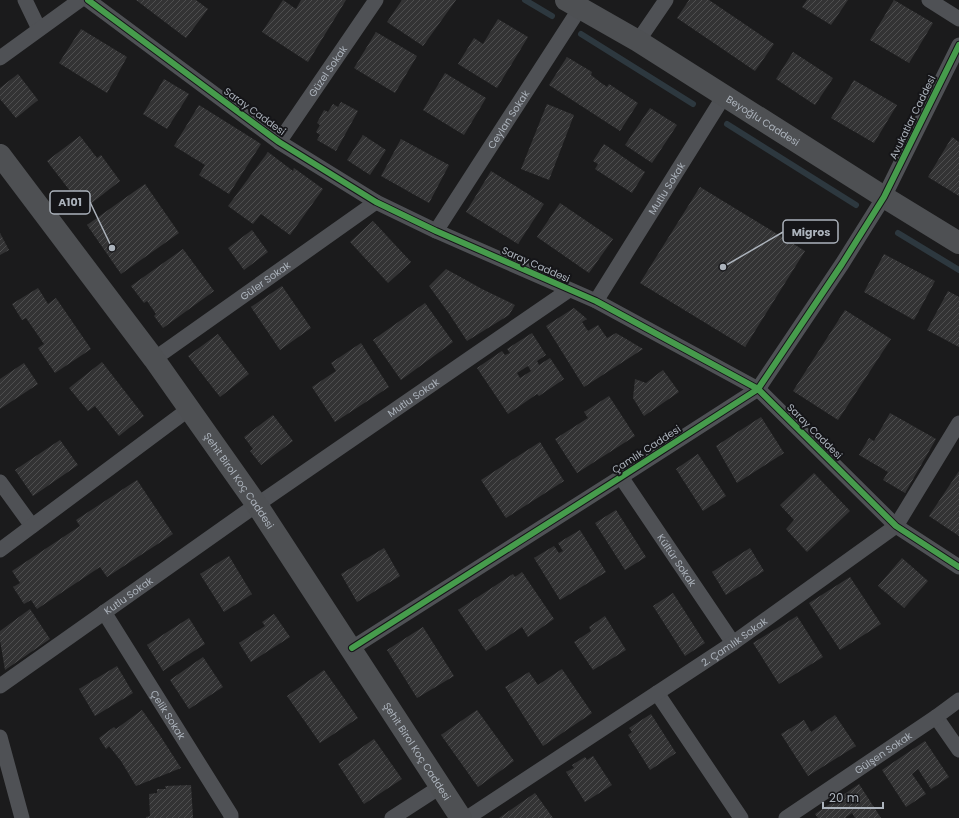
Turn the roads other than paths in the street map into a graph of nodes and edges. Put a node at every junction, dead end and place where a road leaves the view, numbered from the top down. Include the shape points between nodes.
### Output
1 (25, 0) edge
2 (80, 0) edge
3 (88, 0) edge
4 (376, 0) edge
5 (666, 0) edge
6 (929, 0) edge
7 (573, 4) edge
8 (959, 19) edge
9 (40, 30) junction
10 (638, 41) junction
11 (959, 45) edge
12 (0, 58) edge
13 (724, 96) junction
14 (279, 142) junction
15 (0, 155) edge
16 (884, 197) junction
17 (376, 202) junction
18 (436, 231) junction
19 (959, 243) edge
20 (569, 290) junction
21 (596, 301) junction
22 (154, 360) junction
23 (758, 389) junction
24 (189, 409) junction
25 (959, 423) edge
26 (621, 477) junction
27 (0, 482) edge
28 (257, 505) junction
29 (32, 526) junction
30 (896, 526) junction
31 (0, 550) edge
32 (959, 567) edge
33 (104, 612) junction
34 (733, 643) junction
35 (352, 648) junction
36 (0, 686) edge
37 (657, 693) junction
38 (959, 700) edge
39 (936, 717) junction
40 (0, 737) edge
41 (959, 750) edge
42 (440, 787) junction
43 (22, 818) edge
44 (231, 818) edge
45 (392, 818) edge
46 (461, 818) edge
47 (467, 818) edge
48 (741, 818) edge
49 (786, 818) edge

1 - 9 street
2 - 9 street
3 - 14 street, Saray Caddesi
4 - 14 street, Güzel Sokak
5 - 10 street
6 - 8 street
7 - 10 main road, Beyoğlu Caddesi
7 - 18 street, Ceylan Sokak
9 - 12 street
10 - 13 main road, Beyoğlu Caddesi
11 - 16 street, Avukatlar Caddesi
13 - 16 main road, Beyoğlu Caddesi
13 - 21 street, Mutlu Sokak
14 - 17 street, Saray Caddesi
15 - 22 main road, Şehit Birol Koç Caddesi
16 - 19 main road, Beyoğlu Caddesi
16 - 23 street, Çamlık Caddesi
17 - 18 street, Saray Caddesi
17 - 22 street, Güler Sokak
18 - 20 street, Saray Caddesi
20 - 21 street, Saray Caddesi
20 - 28 street, Mutlu Sokak
21 - 23 street, Saray Caddesi
22 - 24 main road, Şehit Birol Koç Caddesi
23 - 26 street, Çamlık Caddesi
23 - 30 street, Saray Caddesi
24 - 28 main road, Şehit Birol Koç Caddesi
24 - 29 street
25 - 30 street, 2. Çamlık Sokak
26 - 34 street, Kültür Sokak
26 - 35 street, Çamlık Caddesi
27 - 29 street
28 - 33 street, Kutlu Sokak
28 - 35 main road, Şehit Birol Koç Caddesi
29 - 31 street
30 - 32 street, Saray Caddesi
30 - 34 street, 2. Çamlık Sokak
33 - 36 street, Kutlu Sokak
33 - 44 street, Çelik Sokak
34 - 37 street, 2. Çamlık Sokak
35 - 42 main road, Şehit Birol Koç Caddesi
37 - 47 street, 2. Çamlık Sokak
37 - 48 street
38 - 39 street, Gülşen Sokak
39 - 41 street
39 - 49 street, Gülşen Sokak
40 - 43 street
42 - 45 street
42 - 46 main road, Şehit Birol Koç Caddesi

